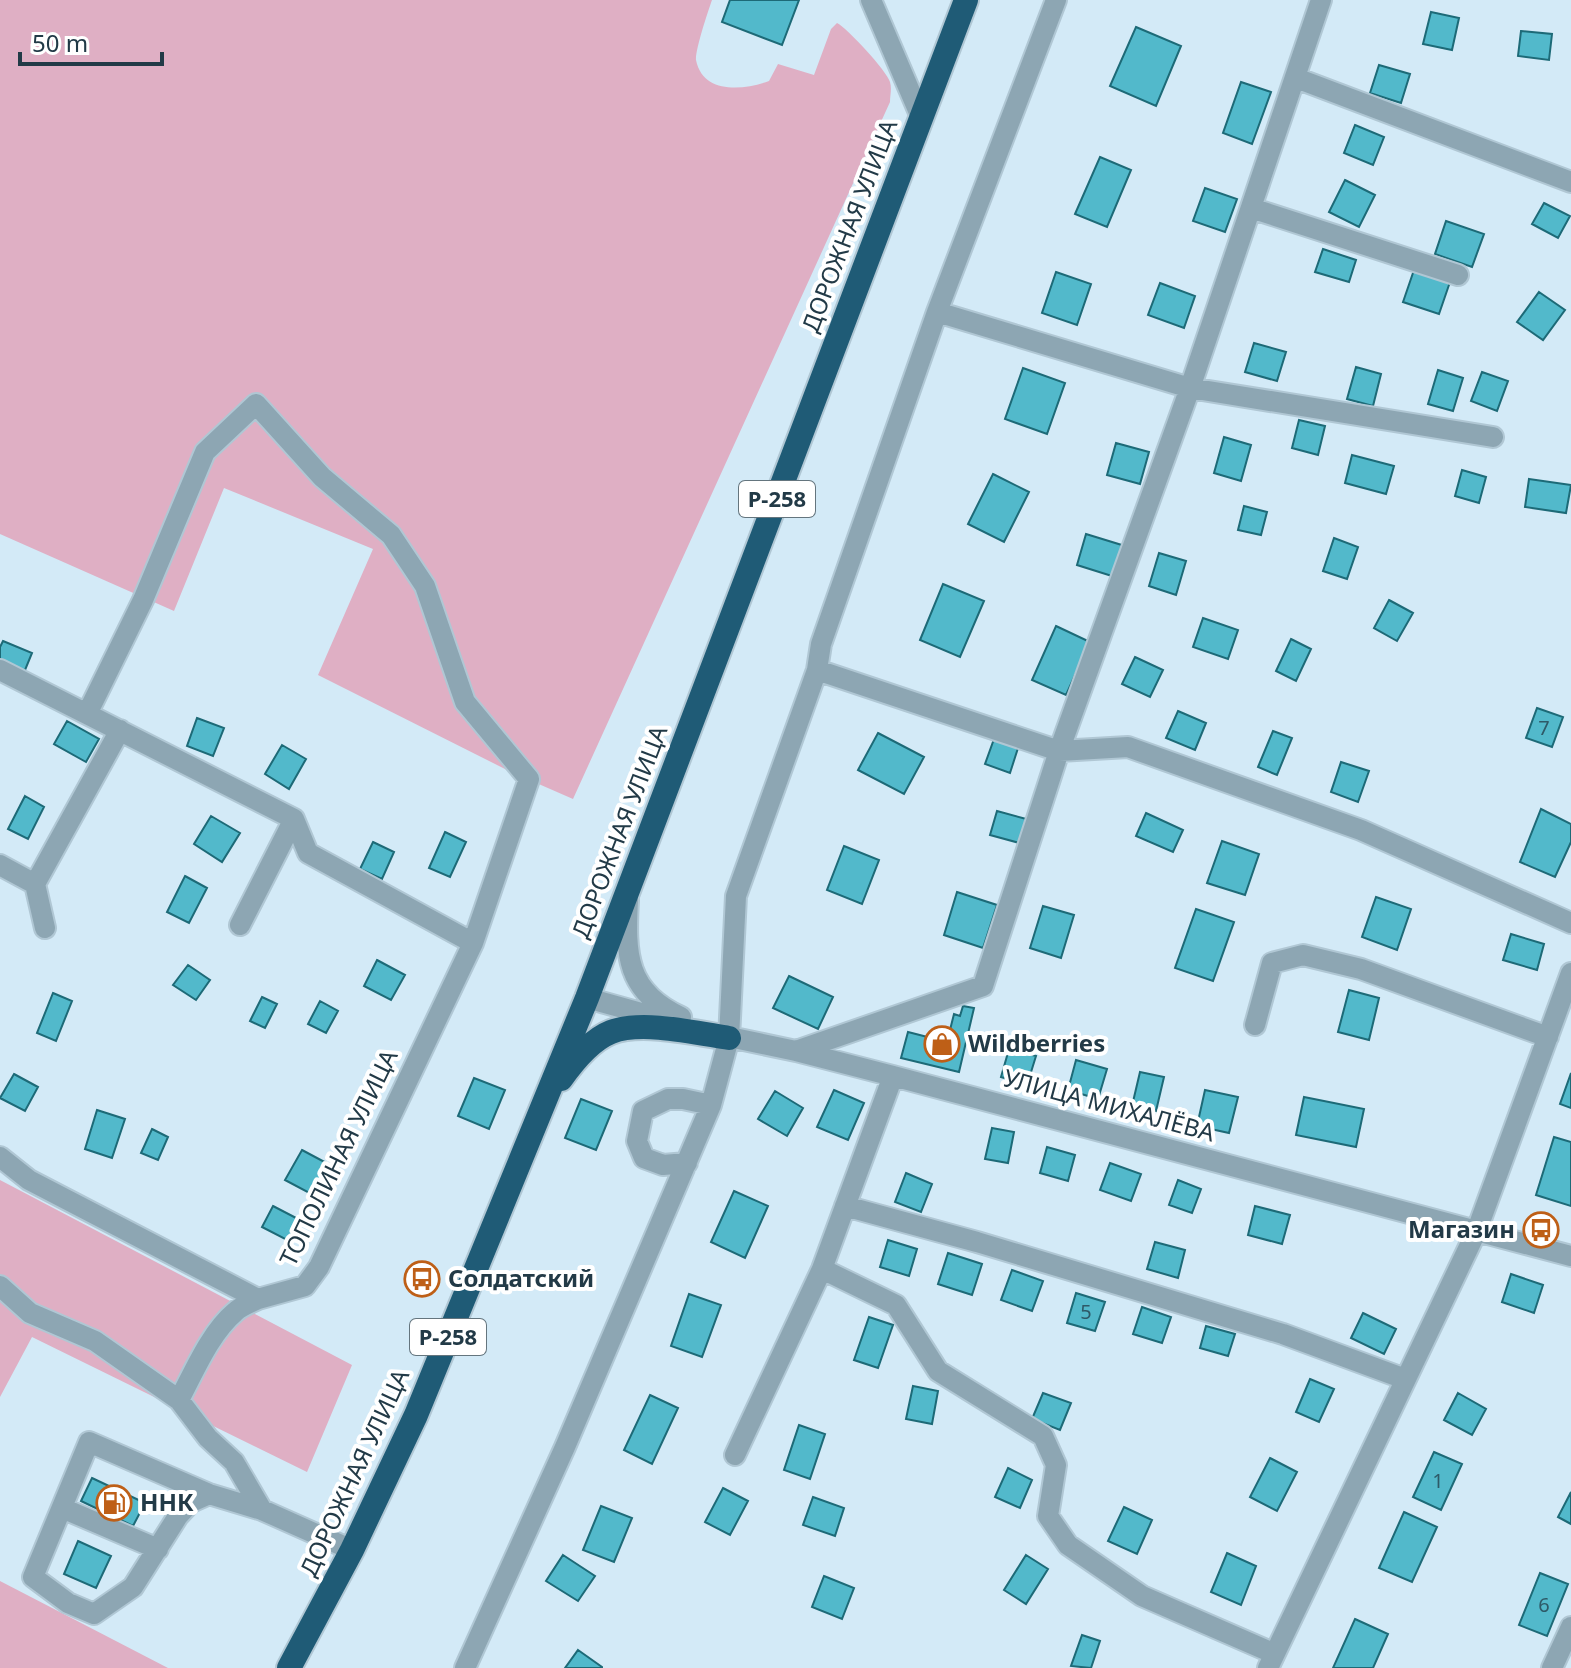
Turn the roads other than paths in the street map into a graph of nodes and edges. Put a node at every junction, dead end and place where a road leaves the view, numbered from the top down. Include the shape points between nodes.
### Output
1 (871, 0) edge
2 (966, 0) edge
3 (1056, 0) edge
4 (1321, 0) edge
5 (1296, 78) junction
6 (921, 117) junction
7 (1571, 182) edge
8 (1251, 208) junction
9 (1458, 275) dead end
10 (937, 312) junction
11 (1190, 388) junction
12 (1493, 437) dead end
13 (0, 670) edge
14 (817, 670) junction
15 (87, 714) junction
16 (120, 730) junction
17 (1059, 751) junction
18 (294, 819) junction
19 (0, 865) edge
20 (35, 884) junction
21 (629, 888) junction
22 (1571, 923) edge
23 (240, 925) dead end
24 (45, 928) dead end
25 (473, 943) junction
26 (1571, 973) edge
27 (587, 998) junction
28 (1255, 1025) dead end
29 (1548, 1037) junction
30 (729, 1038) junction
31 (796, 1051) junction
32 (893, 1076) junction
33 (546, 1100) junction
34 (711, 1105) junction
35 (0, 1157) edge
36 (687, 1163) junction
37 (845, 1206) junction
38 (1477, 1230) junction
39 (1571, 1256) edge
40 (822, 1269) junction
41 (0, 1286) edge
42 (258, 1299) junction
43 (1405, 1379) junction
44 (179, 1400) junction
45 (735, 1455) dead end
46 (209, 1494) junction
47 (62, 1508) junction
48 (262, 1510) junction
49 (158, 1549) junction
50 (352, 1550) junction
51 (1571, 1627) edge
52 (1270, 1661) edge
53 (467, 1667) edge
54 (289, 1668) edge
55 (1552, 1668) edge

1 - 6 street
2 - 6 highway, ДОРОЖНАЯ УЛИЦА / Р-258
3 - 10 street
4 - 5 street
5 - 7 street
5 - 8 street
6 - 21 highway, ДОРОЖНАЯ УЛИЦА / Р-258
8 - 9 street
8 - 11 street
10 - 11 street
10 - 14 street via 821,644
11 - 12 street
11 - 17 street
13 - 15 street
14 - 17 street
14 - 30 street via 736,896
15 - 16 street
15 - 25 street, ТОПОЛИНАЯ УЛИЦА via 143,600 205,452 256,404 322,477 391,535 425,586 465,702 529,779
16 - 18 street
16 - 20 street
17 - 22 street via 1128,747 1361,830
17 - 31 street via 983,986
18 - 23 street
18 - 25 street via 308,853
19 - 20 street
20 - 24 street
21 - 27 highway, ДОРОЖНАЯ УЛИЦА / Р-258
21 - 30 street via 628,949 634,976 650,997 673,1013
25 - 42 street, ТОПОЛИНАЯ УЛИЦА via 319,1267 305,1286
26 - 29 street
27 - 30 street, УЛИЦА МИХАЛЁВА
27 - 33 highway, ДОРОЖНАЯ УЛИЦА / Р-258
28 - 29 street via 1272,963 1303,955 1361,969
29 - 38 street
30 - 31 street, УЛИЦА МИХАЛЁВА
30 - 33 highway via 637,1027 611,1032 569,1067
30 - 34 street
31 - 32 street, УЛИЦА МИХАЛЁВА
32 - 37 street
32 - 38 street, УЛИЦА МИХАЛЁВА
33 - 50 highway, ДОРОЖНАЯ УЛИЦА / Р-258 via 416,1415
34 - 36 street
34 - 36 street via 668,1099 643,1111 637,1141 644,1158 663,1165
35 - 42 street via 29,1180
36 - 53 street
37 - 40 street
37 - 43 street via 1268,1329
38 - 39 street, УЛИЦА МИХАЛЁВА
38 - 43 street
40 - 45 street
40 - 52 street via 896,1305 938,1371 1043,1436 1056,1465 1048,1516 1068,1545 1142,1596
41 - 44 street via 30,1313 95,1341
42 - 44 street, ТОПОЛИНАЯ УЛИЦА via 236,1310 221,1327
43 - 52 street
44 - 48 street via 234,1462
46 - 47 street via 89,1442
46 - 48 street
46 - 49 street via 178,1516
47 - 49 street
47 - 49 street via 33,1577 68,1603 94,1614 133,1587
48 - 50 street
50 - 54 highway, ДОРОЖНАЯ УЛИЦА / Р-258
51 - 55 street

